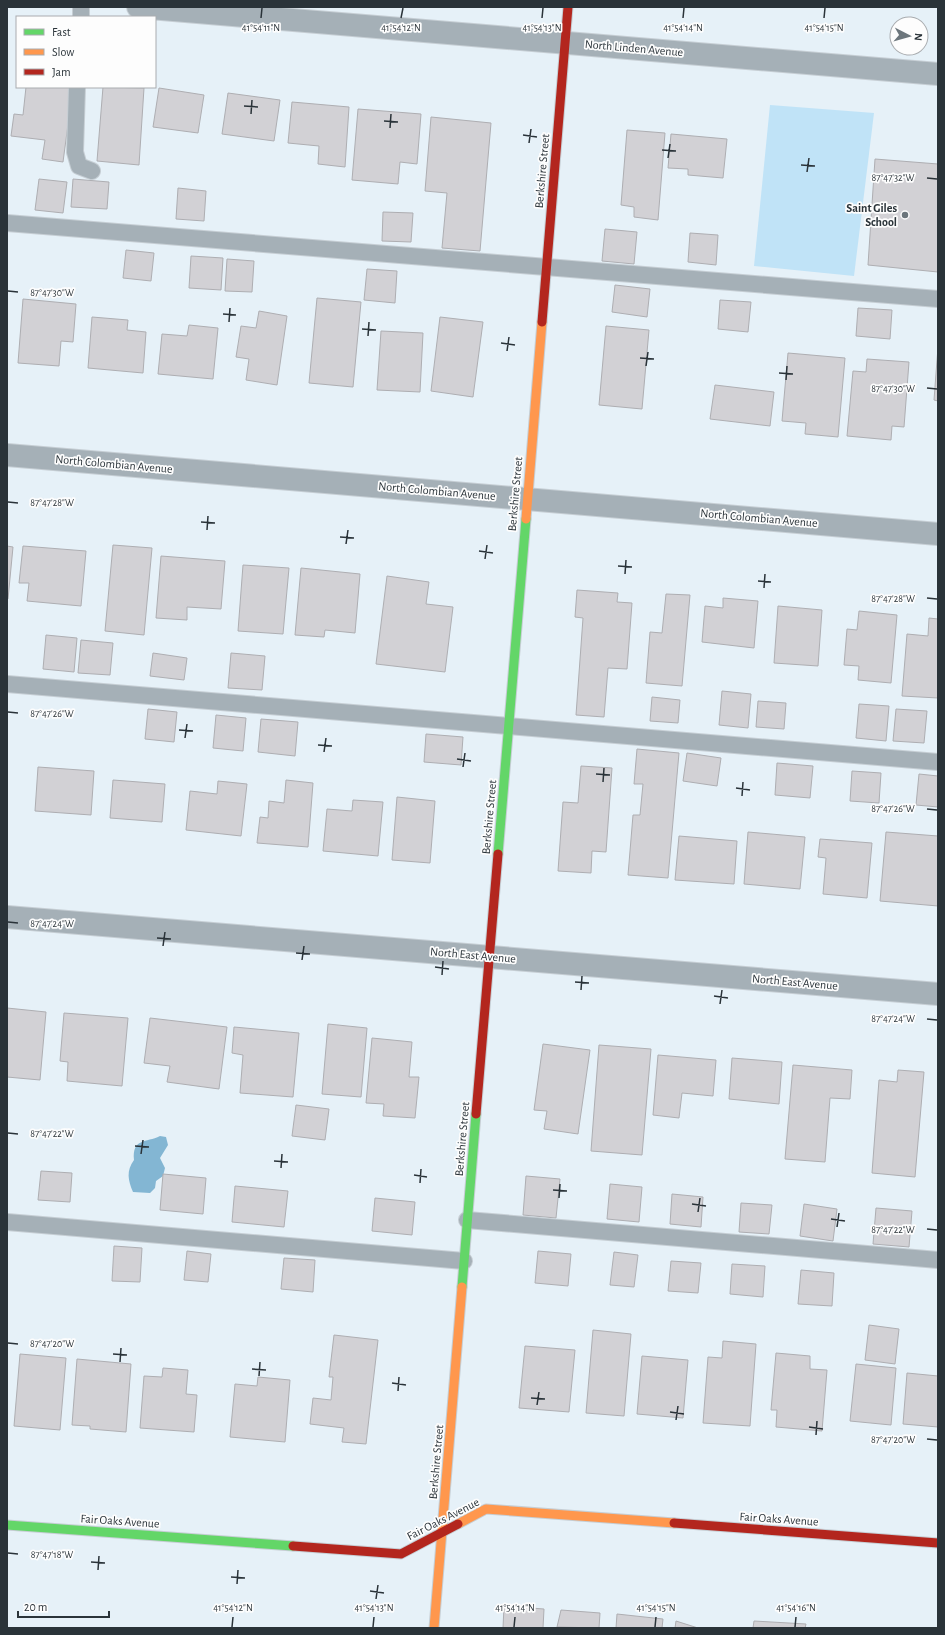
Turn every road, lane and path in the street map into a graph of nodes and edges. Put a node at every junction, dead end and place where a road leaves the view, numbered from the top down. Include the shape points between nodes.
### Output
1 (138, 7) edge
2 (568, 7) edge
3 (565, 42) junction
4 (938, 74) edge
5 (77, 88) edge
6 (92, 172) dead end
7 (7, 223) edge
8 (546, 267) junction
9 (938, 299) edge
10 (7, 455) edge
11 (527, 498) junction
12 (938, 534) edge
13 (7, 684) edge
14 (508, 726) junction
15 (938, 762) edge
16 (7, 917) edge
17 (490, 957) junction
18 (938, 994) edge
19 (468, 1220) junction
20 (7, 1222) edge
21 (938, 1260) edge
22 (464, 1261) junction
23 (7, 1525) edge
24 (442, 1532) junction
25 (938, 1543) edge
26 (434, 1628) edge

1 - 3 street, North Linden Avenue
2 - 3 street, Berkshire Street
3 - 4 street, North Linden Avenue
3 - 8 street, Berkshire Street
5 - 6 lane via 75,152 79,166
7 - 8 lane
8 - 9 lane
8 - 11 street, Berkshire Street
10 - 11 street, North Colombian Avenue
11 - 12 street, North Colombian Avenue
11 - 14 street, Berkshire Street
13 - 14 lane
14 - 15 lane
14 - 17 street, Berkshire Street
16 - 17 street, North East Avenue
17 - 18 street, North East Avenue
17 - 19 street, Berkshire Street
19 - 21 lane
19 - 22 street, Berkshire Street
20 - 22 lane
22 - 24 street, Berkshire Street
23 - 24 street, Fair Oaks Avenue via 401,1554
24 - 25 street, Fair Oaks Avenue via 486,1509
24 - 26 street, Berkshire Street

